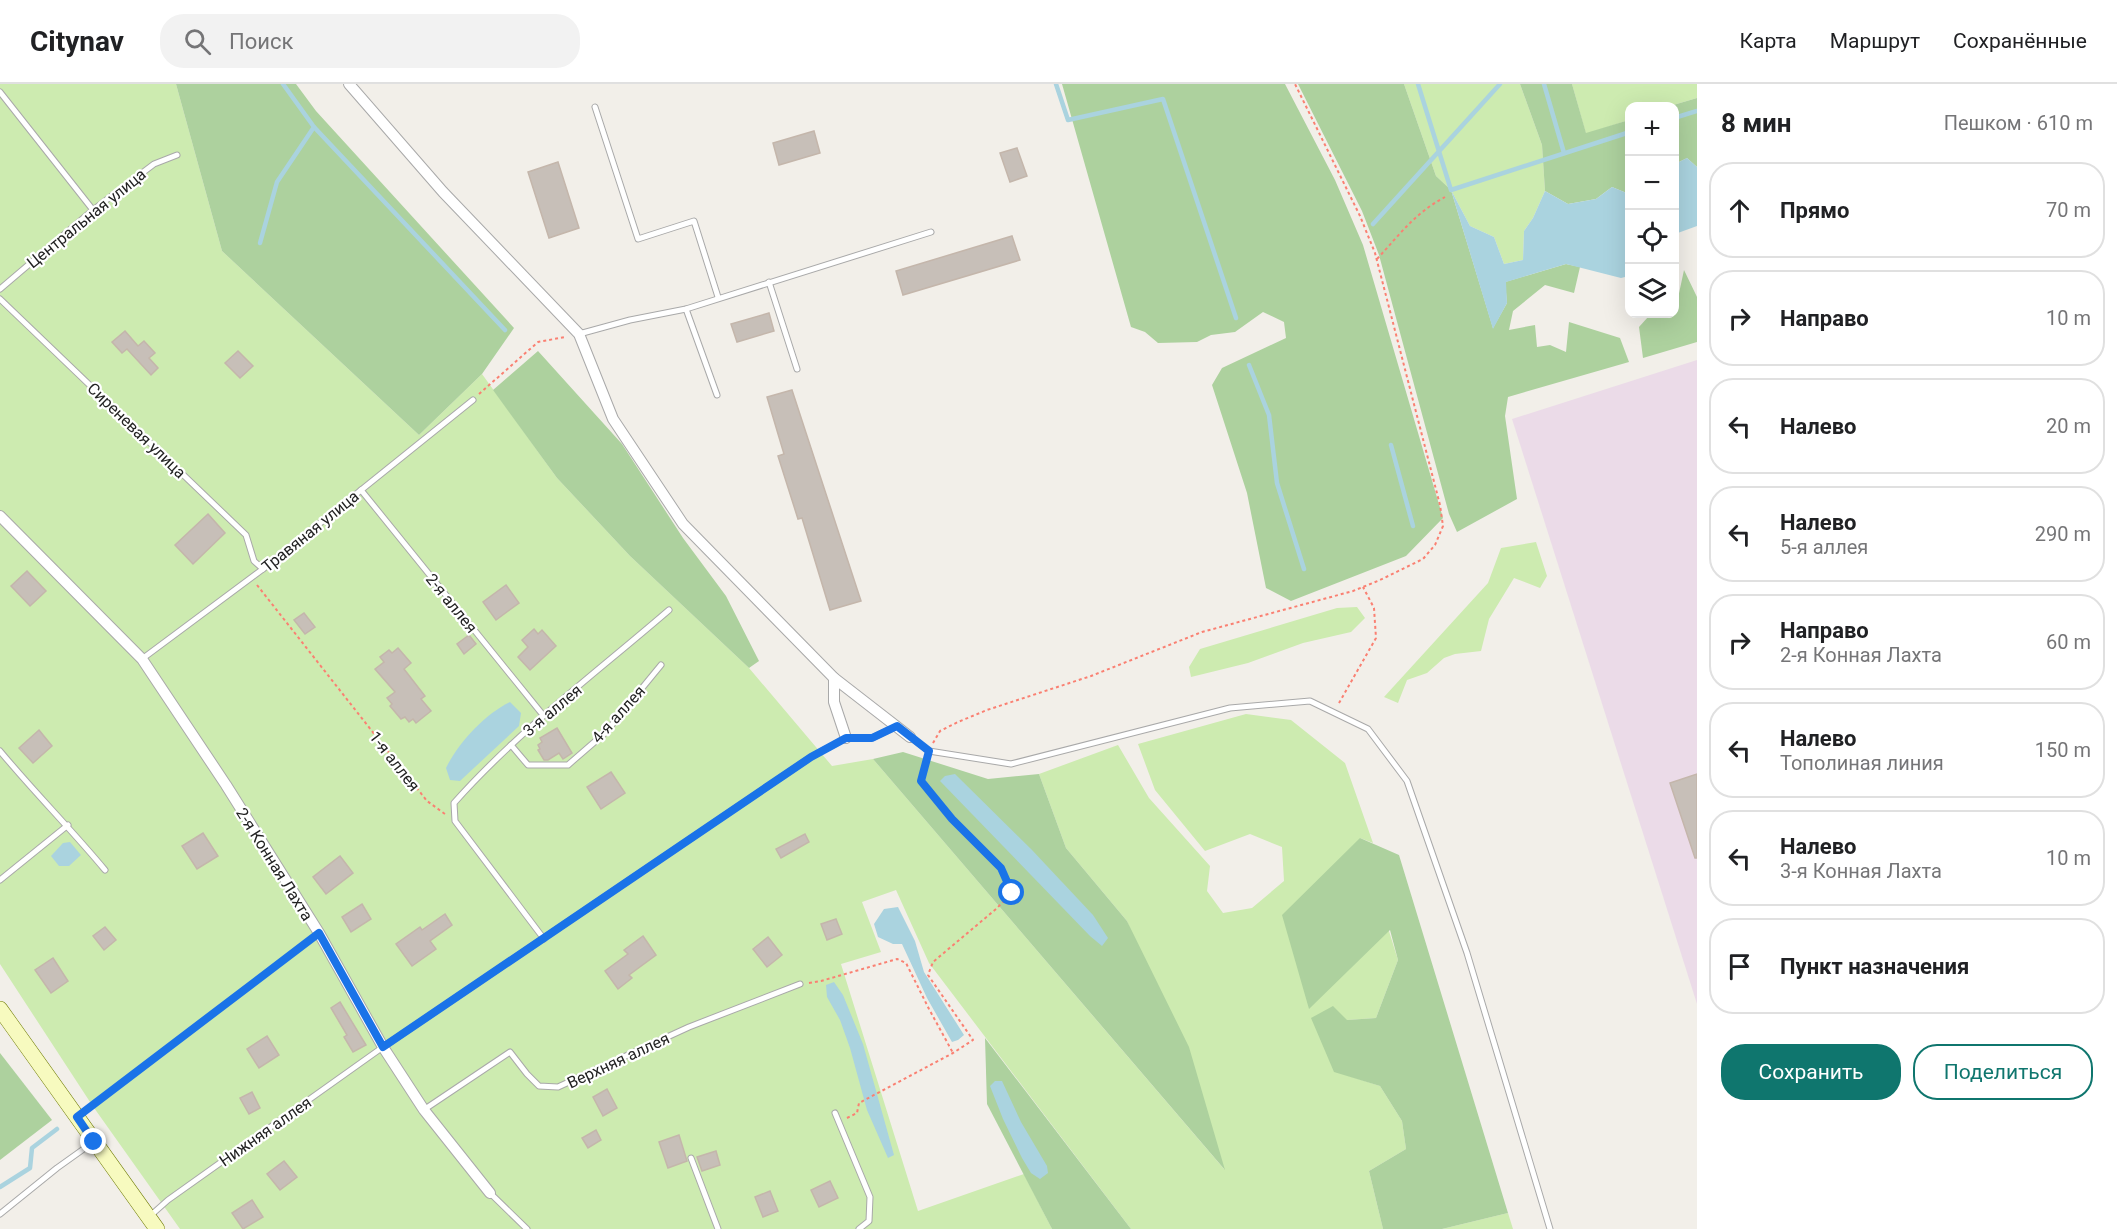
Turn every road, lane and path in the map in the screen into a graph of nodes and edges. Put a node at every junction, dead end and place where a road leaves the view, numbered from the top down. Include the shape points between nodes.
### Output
1 (349, 84) edge
2 (1295, 84) edge
3 (0, 92) edge
4 (595, 107) dead end
5 (177, 155) dead end
6 (1445, 196) dead end
7 (93, 210) junction
8 (930, 232) dead end
9 (1377, 260) junction
10 (769, 282) junction
11 (0, 290) edge
12 (718, 297) junction
13 (0, 299) edge
14 (686, 309) junction
15 (579, 334) junction
16 (797, 369) dead end
17 (717, 395) dead end
18 (473, 400) joint
19 (361, 490) junction
20 (0, 516) edge
21 (263, 569) junction
22 (251, 578) junction
23 (1363, 587) junction
24 (669, 610) dead end
25 (142, 659) junction
26 (660, 665) dead end
27 (834, 678) junction
28 (1334, 713) junction
29 (543, 715) junction
30 (897, 726) junction
31 (910, 737) joint
32 (846, 738) junction
33 (512, 745) junction
34 (929, 751) junction
35 (0, 752) edge
36 (454, 821) junction
37 (68, 825) junction
38 (105, 870) dead end
39 (0, 880) edge
40 (319, 933) junction
41 (544, 939) junction
42 (800, 984) joint
43 (0, 1009) edge
44 (383, 1047) junction
45 (953, 1053) junction
46 (424, 1110) junction
47 (835, 1113) dead end
48 (77, 1117) junction
49 (839, 1122) junction
50 (94, 1142) junction
51 (691, 1158) dead end
52 (489, 1193) joint
53 (0, 1214) edge
54 (152, 1223) edge
55 (527, 1229) edge
56 (718, 1229) edge
57 (859, 1229) edge
58 (1550, 1229) edge

1 - 15 street via 443,192
2 - 9 path via 1360,216
3 - 7 lane
4 - 12 lane via 638,238 694,221
5 - 7 lane, Центральная улица via 154,164
6 - 9 path via 1414,217
7 - 11 lane, Центральная улица
8 - 10 lane
9 - 23 path via 1432,466 1443,526 1436,545 1423,559
10 - 12 lane
10 - 16 lane
12 - 14 lane
13 - 21 lane, Сиреневая улица via 246,535 254,561
14 - 15 lane
14 - 17 lane
15 - 18 path via 538,342
15 - 27 street via 613,419 683,524
18 - 19 lane, Травяная улица
19 - 21 lane, Травяная улица
19 - 29 lane, 2-я аллея
20 - 25 street, 2-я Конная Лахта
21 - 22 lane, Травяная улица
22 - 25 lane, Травяная улица
22 - 36 path, 1-я аллея via 427,801
23 - 28 path via 1374,608 1376,638
23 - 34 path via 1202,632 1091,676 987,710 940,731
24 - 29 lane, 3-я аллея
25 - 40 street, 2-я Конная Лахта
26 - 33 lane, 4-я аллея via 606,732 568,765 528,765
27 - 30 street
27 - 32 street via 834,702
28 - 34 lane via 1310,701 1230,708 1011,764
28 - 58 lane via 1368,729 1407,781 1467,953
29 - 33 lane, 3-я аллея
30 - 31 street
30 - 32 lane via 872,738
31 - 34 lane
32 - 41 lane, Нижняя аллея via 811,757
33 - 36 lane, 3-я аллея via 454,802
34 - 45 path via 921,781 1001,868 1012,893 933,962 928,975 972,1040
35 - 37 lane
36 - 41 lane
37 - 38 lane
37 - 39 lane
40 - 44 street, 2-я Конная Лахта
40 - 48 path
41 - 44 lane, Нижняя аллея
42 - 45 path via 897,959 906,963
42 - 46 lane, Верхняя аллея via 689,1027 558,1087 539,1086 510,1052
43 - 48 main road
44 - 46 street, 2-я Конная Лахта
44 - 54 lane, Нижняя аллея via 168,1200
45 - 49 path via 859,1103 857,1113
46 - 52 street, 2-я Конная Лахта
47 - 49 lane
48 - 50 main road
49 - 57 lane via 870,1197 869,1221
50 - 53 lane
50 - 54 main road
51 - 56 lane
52 - 55 lane, 2-я Конная Лахта

